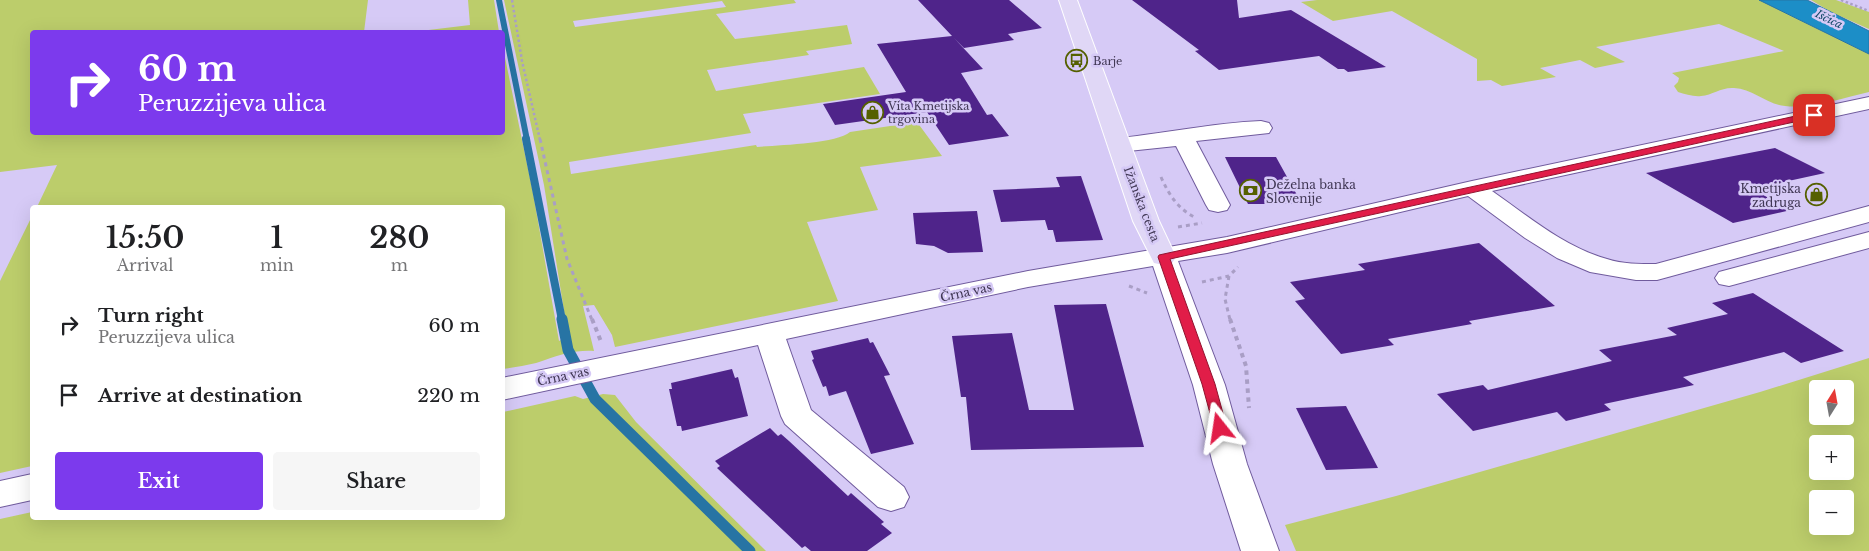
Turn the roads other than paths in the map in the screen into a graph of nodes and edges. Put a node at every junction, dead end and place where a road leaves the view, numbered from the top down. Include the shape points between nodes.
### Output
1 (1068, 0) edge
2 (1869, 103) edge
3 (1261, 128) dead end
4 (1183, 138) junction
5 (1120, 145) junction
6 (1472, 188) junction
7 (1218, 205) dead end
8 (1869, 214) edge
9 (1869, 240) edge
10 (1163, 257) junction
11 (1729, 278) dead end
12 (770, 334) junction
13 (505, 388) edge
14 (30, 487) edge
15 (0, 494) edge
16 (891, 497) dead end
17 (1260, 551) edge

1 - 5 main road, Ižanska cesta
2 - 6 street, Črna vas
3 - 4 street via 1200,132
4 - 5 street
4 - 7 street
5 - 10 main road, Ižanska cesta via 1146,221
6 - 8 street via 1568,254 1624,271 1657,272
6 - 10 street, Črna vas
9 - 11 street
10 - 12 street, Črna vas via 1028,279
10 - 17 street, Ižanska cesta via 1209,384 1230,464
12 - 13 street, Črna vas via 588,366
12 - 16 street via 797,416
14 - 15 street

